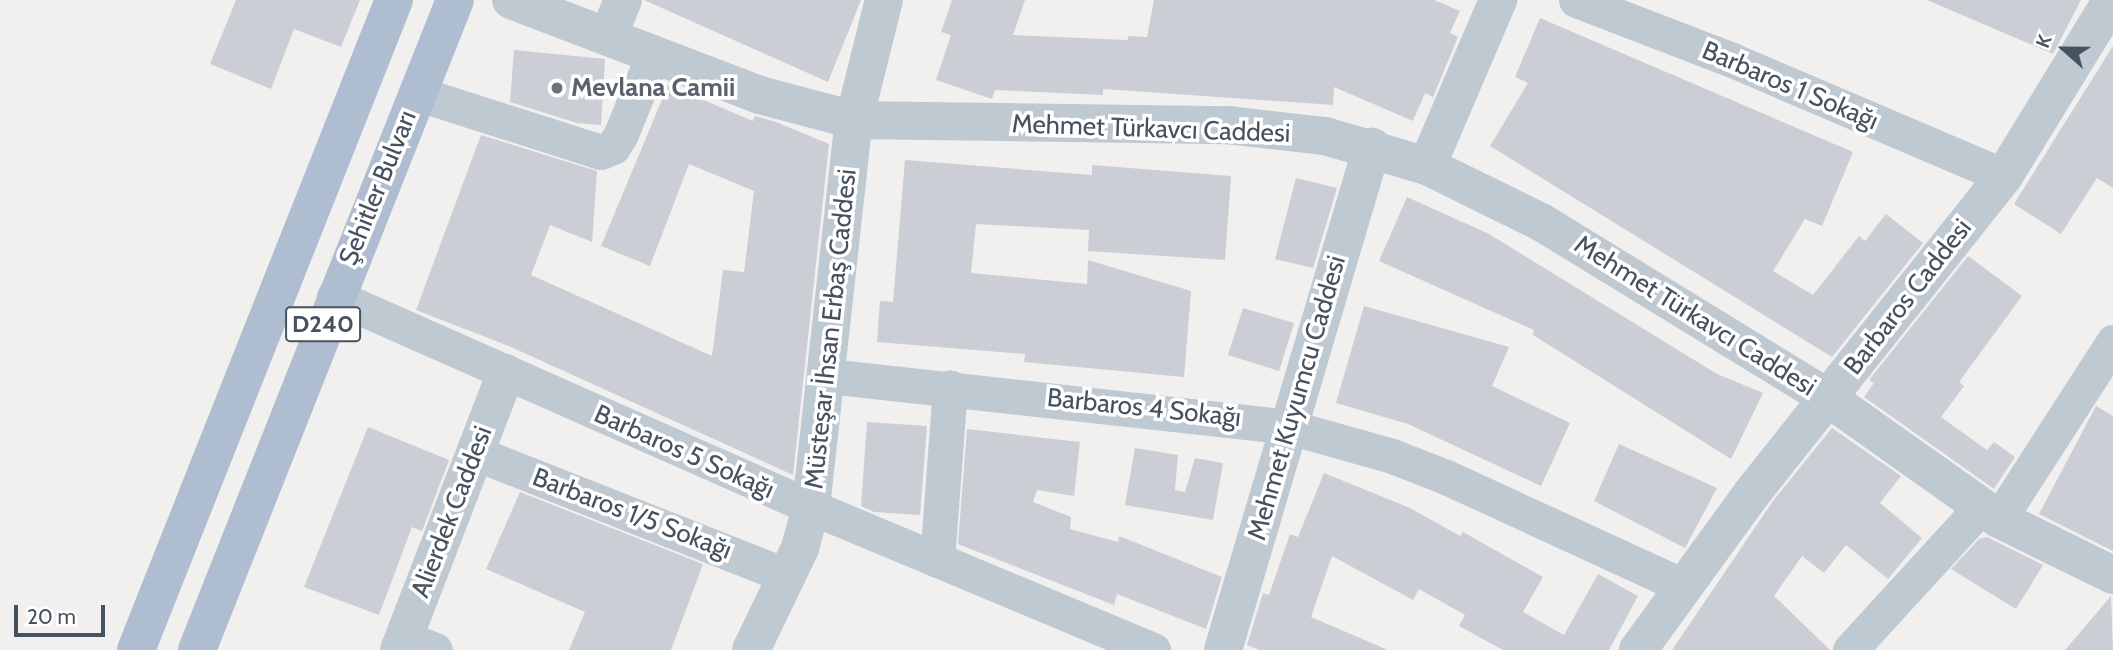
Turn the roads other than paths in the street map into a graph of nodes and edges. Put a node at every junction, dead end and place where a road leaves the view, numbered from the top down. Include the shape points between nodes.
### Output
1 (394, 0) edge
2 (455, 0) edge
3 (511, 0) edge
4 (623, 0) edge
5 (884, 0) edge
6 (1498, 0) edge
7 (1576, 0) edge
8 (2112, 0) edge
9 (608, 37) junction
10 (653, 55) junction
11 (416, 93) junction
12 (854, 120) junction
13 (1372, 147) junction
14 (1427, 166) junction
15 (2004, 176) junction
16 (334, 296) junction
17 (2113, 342) edge
18 (506, 373) junction
19 (828, 376) junction
20 (950, 387) junction
21 (1828, 398) junction
22 (1289, 427) junction
23 (475, 453) junction
24 (811, 507) junction
25 (1990, 513) junction
26 (937, 560) junction
27 (2113, 575) edge
28 (788, 576) junction
29 (1681, 585) junction
30 (1117, 643) edge
31 (412, 646) edge
32 (762, 647) edge
33 (136, 650) edge
34 (197, 650) edge
35 (1153, 650) edge
36 (1223, 650) edge
37 (1638, 650) edge
38 (1850, 650) edge

1 - 33 main road, Şehitler Bulvarı / D240
2 - 11 main road, Şehitler Bulvarı / D240
3 - 9 street, Mehmet Türkavcı Caddesi
4 - 9 street
5 - 12 street, Müsteşar İhsan Erbaş Caddesi
6 - 14 street
7 - 15 street, Barbaros 1 Sokağı via 1732,60
8 - 15 street, Barbaros Caddesi
9 - 10 street, Mehmet Türkavcı Caddesi
10 - 11 street via 621,134 613,147 601,152
10 - 12 street, Mehmet Türkavcı Caddesi via 760,95
11 - 16 main road, Şehitler Bulvarı / D240
12 - 13 street, Mehmet Türkavcı Caddesi via 1227,125 1325,136
12 - 19 street, Müsteşar İhsan Erbaş Caddesi
13 - 14 street, Mehmet Türkavcı Caddesi
13 - 22 street, Mehmet Kuyumcu Caddesi
14 - 21 street, Mehmet Türkavcı Caddesi via 1541,222
15 - 21 street, Barbaros Caddesi
16 - 18 street, Barbaros 5 Sokağı
16 - 34 main road, Şehitler Bulvarı / D240
17 - 25 street
18 - 23 street, Alierdek Caddesi
18 - 24 street, Barbaros 5 Sokağı
19 - 20 street, Barbaros 4 Sokağı
19 - 24 street, Müsteşar İhsan Erbaş Caddesi
20 - 22 street, Barbaros 4 Sokağı
20 - 26 street
21 - 25 street, Mehmet Türkavcı Caddesi
21 - 29 street, Barbaros Caddesi
22 - 29 street, Barbaros 4 Sokağı via 1392,456 1446,477
22 - 36 street, Mehmet Kuyumcu Caddesi
23 - 28 street, Barbaros 1/5 Sokağı
23 - 31 street, Alierdek Caddesi
24 - 26 street, Barbaros 5 Sokağı
24 - 28 street, Müsteşar İhsan Erbaş Caddesi
25 - 27 street, Mehmet Türkavcı Caddesi
25 - 38 street
26 - 30 street, Barbaros 5 Sokağı
28 - 32 street, Müsteşar İhsan Erbaş Caddesi
29 - 37 street, Barbaros Caddesi
30 - 35 street, Barbaros 5 Sokağı

